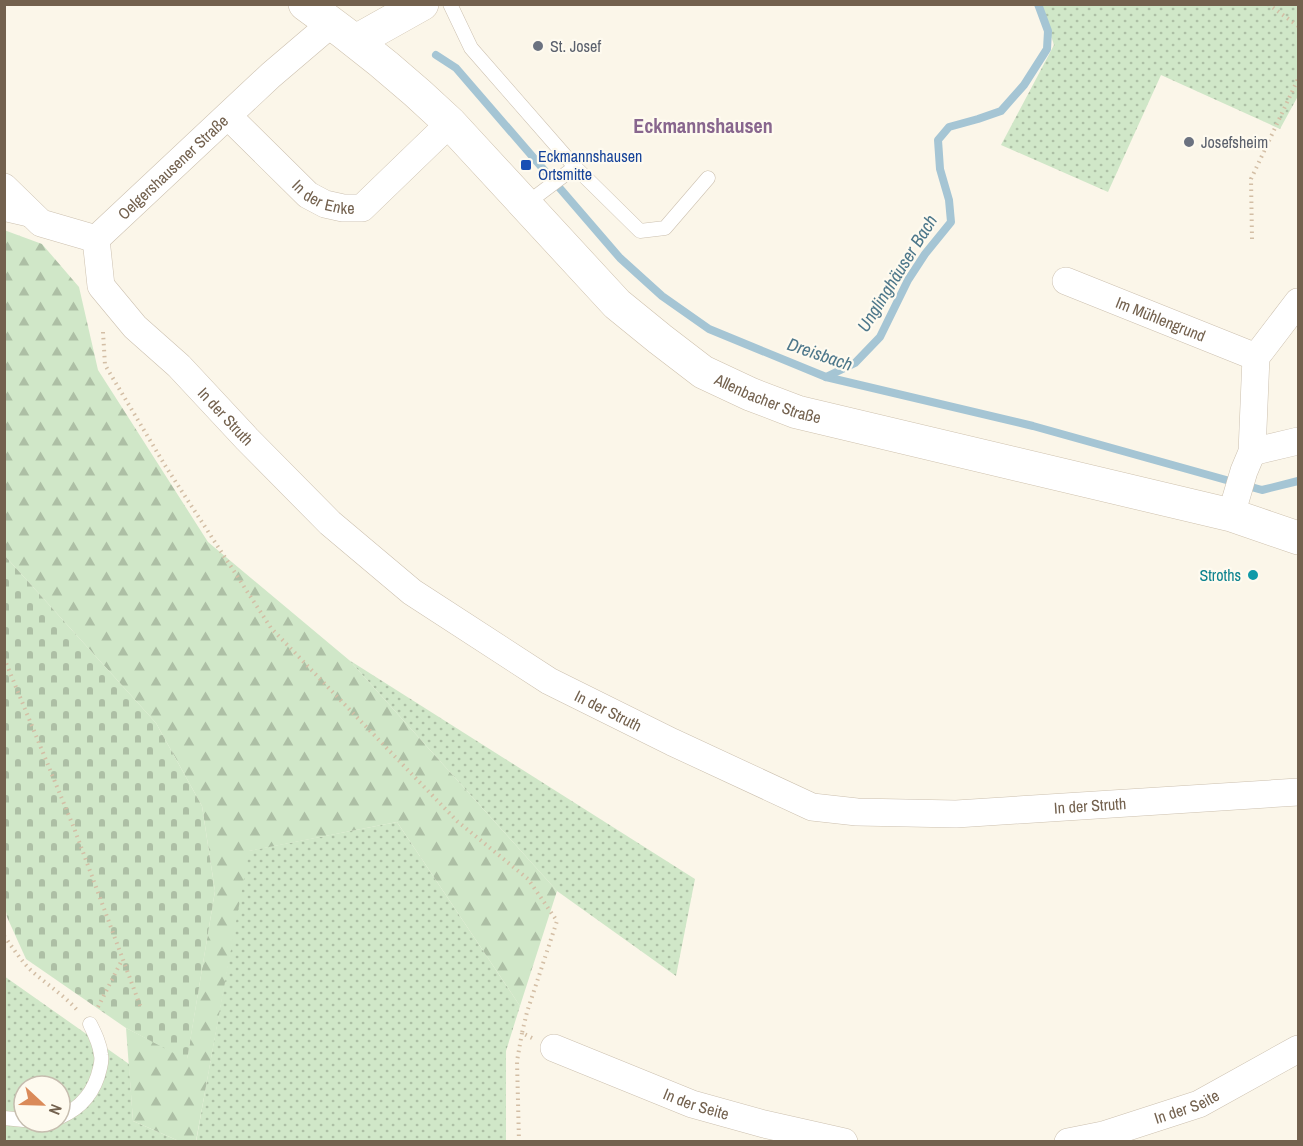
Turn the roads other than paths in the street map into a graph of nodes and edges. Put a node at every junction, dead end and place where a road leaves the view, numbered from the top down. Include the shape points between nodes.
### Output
1 (305, 4) edge
2 (422, 4) edge
3 (450, 4) edge
4 (344, 32) junction
5 (228, 116) junction
6 (450, 123) junction
7 (571, 169) junction
8 (708, 178) dead end
9 (4, 187) edge
10 (536, 197) junction
11 (4, 214) edge
12 (41, 223) junction
13 (96, 239) junction
14 (1066, 281) dead end
15 (1299, 302) edge
16 (1256, 357) junction
17 (1299, 441) edge
18 (1248, 462) junction
19 (1234, 506) junction
20 (1299, 538) edge
21 (1299, 792) edge
22 (90, 1024) road end
23 (554, 1048) road end
24 (1299, 1049) edge
25 (72, 1110) edge
26 (844, 1142) edge
27 (1068, 1142) edge

1 - 4 main road, Allenbacher Straße
2 - 4 main road
3 - 7 lane via 471,48
4 - 5 street, Oelgershausener Straße via 271,75
4 - 6 main road, Allenbacher Straße
5 - 6 street, In der Enke via 308,195 343,208 362,208
5 - 13 street, Oelgershausener Straße
6 - 10 main road, Allenbacher Straße
7 - 8 lane via 640,231 665,228
7 - 10 lane
9 - 12 street
10 - 19 main road, Allenbacher Straße via 617,303 703,372 750,394 797,412
11 - 12 lane
12 - 13 street
13 - 21 street, In der Struth via 101,286 135,327 179,366 330,523 411,592 549,681 801,802 857,812 956,814
14 - 16 street, Im Mühlengrund
15 - 16 street
16 - 18 street
17 - 18 street
18 - 19 street
19 - 20 main road, Allenbacher Straße
22 - 25 lane via 102,1057 99,1074 92,1090
23 - 26 street, In der Seite via 692,1104
24 - 27 street, In der Seite via 1199,1104 1103,1135

